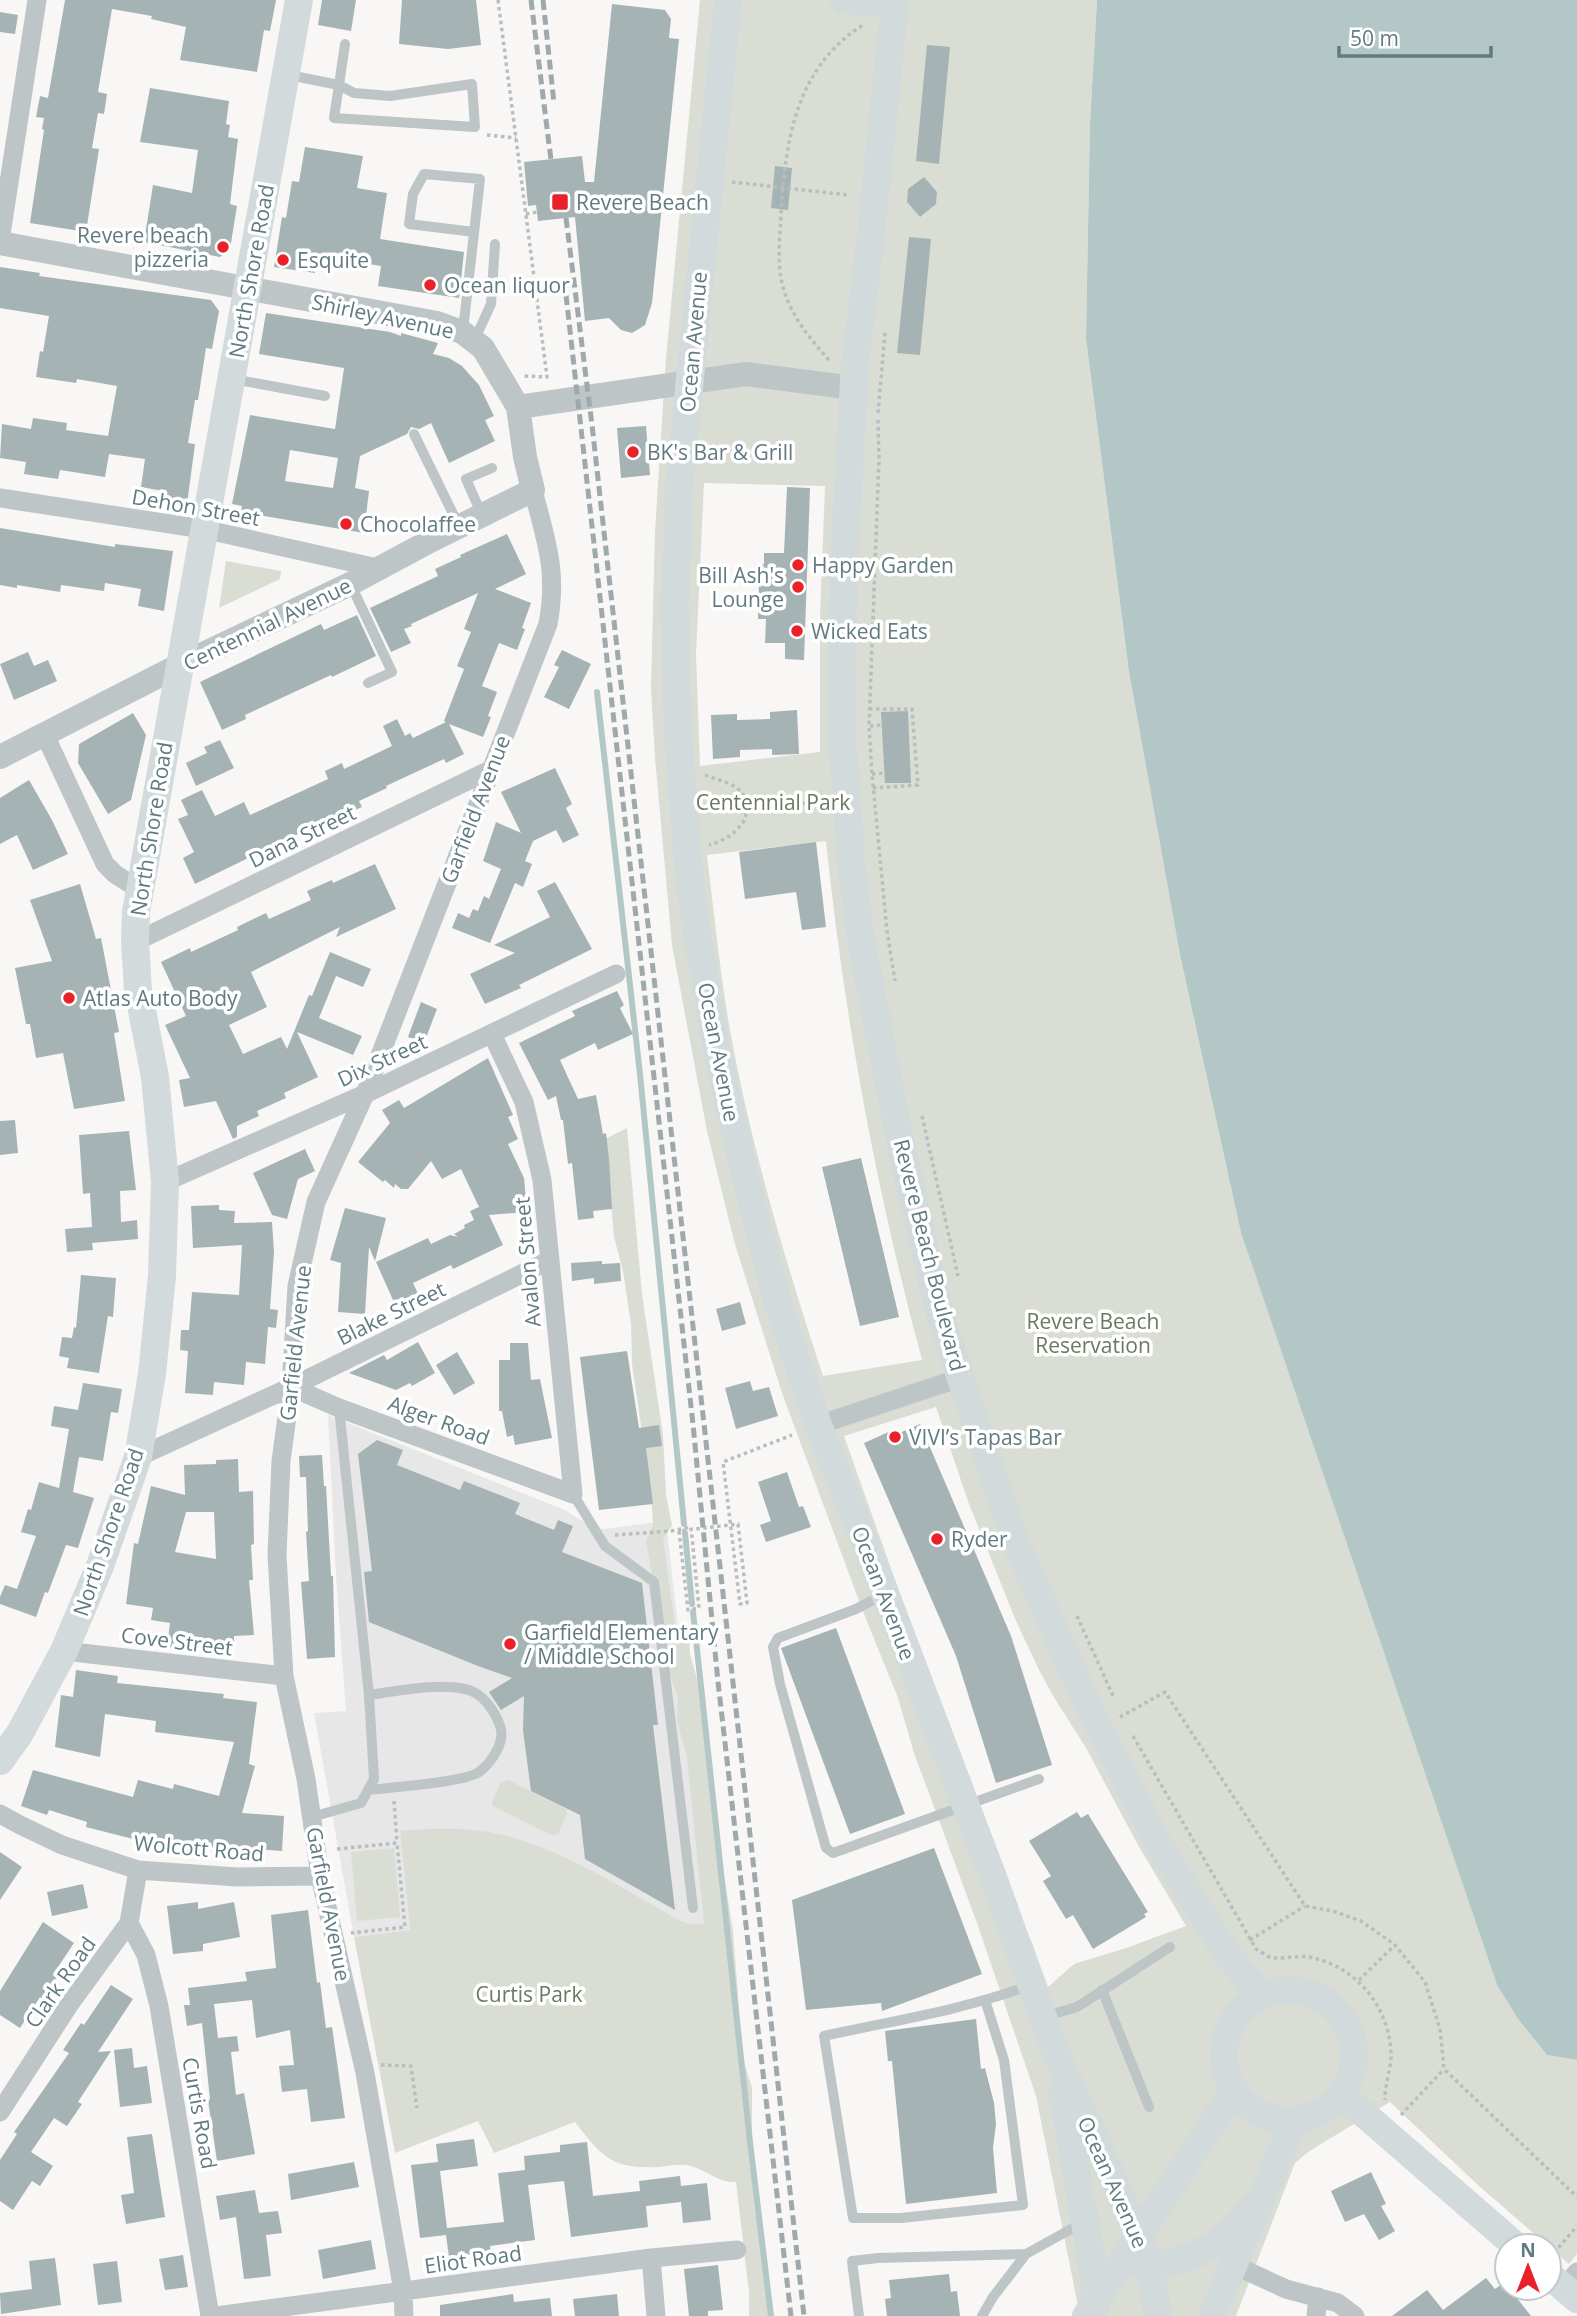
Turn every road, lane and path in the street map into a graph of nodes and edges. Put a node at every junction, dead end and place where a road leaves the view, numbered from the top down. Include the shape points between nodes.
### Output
1 (37, 0) edge
2 (299, 0) edge
3 (498, 0) edge
4 (727, 0) edge
5 (844, 0) edge
6 (894, 3) edge
7 (345, 44) dead end
8 (285, 74) junction
9 (339, 85) junction
10 (475, 127) junction
11 (516, 138) junction
12 (708, 180) junction
13 (783, 188) junction
14 (848, 195) dead end
15 (537, 212) dead end
16 (526, 214) junction
17 (474, 232) junction
18 (0, 242) edge
19 (495, 244) dead end
20 (247, 289) junction
21 (469, 336) junction
22 (829, 360) dead end
23 (882, 368) dead end
24 (521, 376) dead end
25 (232, 379) junction
26 (689, 384) junction
27 (854, 388) junction
28 (325, 396) dead end
29 (517, 407) junction
30 (414, 434) dead end
31 (492, 468) dead end
32 (533, 490) junction
33 (0, 498) edge
34 (482, 515) junction
35 (459, 526) junction
36 (203, 529) junction
37 (382, 569) junction
38 (350, 584) junction
39 (178, 666) junction
40 (368, 684) dead end
41 (869, 709) junction
42 (882, 725) dead end
43 (869, 726) junction
44 (45, 735) junction
45 (0, 757) edge
46 (490, 770) junction
47 (680, 772) junction
48 (884, 773) dead end
49 (872, 774) junction
50 (873, 788) junction
51 (846, 800) junction
52 (747, 807) junction
53 (687, 852) junction
54 (138, 889) junction
55 (135, 942) junction
56 (616, 974) dead end
57 (896, 983) dead end
58 (492, 1034) junction
59 (365, 1094) junction
60 (921, 1114) dead end
61 (165, 1182) junction
62 (548, 1261) junction
63 (960, 1284) dead end
64 (960, 1378) junction
65 (291, 1387) junction
66 (338, 1408) junction
67 (805, 1430) junction
68 (138, 1457) junction
69 (573, 1494) junction
70 (599, 1536) junction
71 (885, 1593) junction
72 (1072, 1606) dead end
73 (64, 1651) junction
74 (284, 1676) junction
75 (369, 1695) junction
76 (1116, 1703) dead end
77 (1110, 1722) junction
78 (5, 1746) edge
79 (1039, 1779) dead end
80 (368, 1790) junction
81 (394, 1801) dead end
82 (965, 1806) junction
83 (0, 1814) edge
84 (313, 1817) junction
85 (397, 1843) junction
86 (335, 1849) dead end
87 (138, 1870) junction
88 (320, 1875) junction
89 (1305, 1906) junction
90 (693, 1908) dead end
91 (129, 1923) junction
92 (350, 1933) dead end
93 (1251, 1939) junction
94 (1395, 1945) junction
95 (1170, 1947) dead end
96 (1358, 1981) junction
97 (1032, 1985) junction
98 (1102, 1990) junction
99 (1261, 1996) junction
100 (985, 2000) junction
101 (1042, 2017) junction
102 (1056, 2053) junction
103 (375, 2065) dead end
104 (1444, 2069) junction
105 (1234, 2090) junction
106 (1341, 2094) junction
107 (1149, 2107) dead end
108 (417, 2108) dead end
109 (0, 2112) edge
110 (1294, 2119) junction
111 (1264, 2192) junction
112 (1577, 2196) edge
113 (1577, 2226) edge
114 (1086, 2231) junction
115 (1500, 2232) edge
116 (1138, 2234) junction
117 (737, 2250) dead end
118 (1026, 2254) junction
119 (651, 2258) junction
120 (1120, 2262) junction
121 (1149, 2264) junction
122 (1234, 2265) junction
123 (1564, 2277) edge
124 (403, 2291) junction
125 (1317, 2307) edge
126 (1093, 2310) edge
127 (210, 2316) edge
128 (216, 2316) edge
129 (404, 2316) edge
130 (656, 2316) edge
131 (859, 2316) edge
132 (982, 2316) edge
133 (1158, 2316) edge
134 (1212, 2316) edge
135 (1355, 2316) edge

1 - 18 street
2 - 8 main road, North Shore Road
3 - 11 path
4 - 12 main road, Ocean Avenue
5 - 6 main road
6 - 13 path via 832,51 810,79 789,139
6 - 27 main road, Revere Beach Boulevard
7 - 9 lane
8 - 9 lane
8 - 20 main road, North Shore Road
9 - 10 lane via 334,118
9 - 10 lane via 354,93 390,96 472,84
10 - 11 path via 486,135
11 - 16 path
12 - 13 path
12 - 26 main road, Ocean Avenue
13 - 14 path
13 - 22 path via 782,284 793,314
15 - 16 path
16 - 24 path via 547,377
17 - 17 lane via 480,179 424,174 413,194 409,224
17 - 21 lane
18 - 20 street, Shirley Avenue
19 - 21 lane via 491,304
20 - 21 street, Shirley Avenue via 438,323
20 - 25 main road, North Shore Road
21 - 29 street, Shirley Avenue via 483,348
23 - 41 path
25 - 28 lane
25 - 36 main road, North Shore Road
26 - 27 street via 746,374
26 - 29 street
26 - 47 main road, Ocean Avenue via 675,604
27 - 51 main road, Revere Beach Boulevard via 842,699
29 - 32 street, Garfield Avenue
30 - 35 lane
31 - 34 lane via 466,480
32 - 34 street, Centennial Avenue
32 - 46 street, Garfield Avenue via 551,561 552,602 548,624
33 - 36 street, Dehon Street
34 - 35 street, Centennial Avenue
35 - 37 street, Centennial Avenue
36 - 37 street, Dehon Street
36 - 39 main road, North Shore Road
37 - 38 street, Centennial Avenue
38 - 39 street, Centennial Avenue
38 - 40 lane via 392,672
39 - 44 street, Centennial Avenue
39 - 54 main road, North Shore Road
41 - 43 path
41 - 50 path via 912,709 918,785
42 - 43 path
43 - 49 path
44 - 45 street, Centennial Avenue
44 - 54 street via 105,864
46 - 55 street, Dana Street
46 - 59 street, Garfield Avenue
47 - 52 path via 707,775 738,788
47 - 53 main road, Ocean Avenue
48 - 49 path
49 - 50 path
50 - 57 path
51 - 52 path
51 - 64 main road, Revere Beach Boulevard via 859,926 900,1138 940,1315
52 - 53 path via 737,831 720,842
53 - 67 main road, Ocean Avenue via 717,1051
54 - 55 main road, North Shore Road
55 - 61 main road, North Shore Road
56 - 58 street, Dix Street
58 - 59 street, Dix Street
58 - 62 street, Avalon Street via 524,1102 542,1180
59 - 61 street, Dix Street
59 - 65 street, Garfield Avenue via 316,1202 297,1286
60 - 63 path
61 - 68 main road, North Shore Road via 162,1276
62 - 65 street, Blake Street
62 - 69 street, Avalon Street
64 - 67 street
64 - 77 main road, Revere Beach Boulevard via 1014,1538
65 - 66 street, Alger Road
65 - 68 street, Blake Street
65 - 74 street, Garfield Avenue via 281,1461 277,1555
66 - 69 street, Alger Road
66 - 75 lane
67 - 70 path via 723,1462 740,1604 747,1603 738,1524 679,1531 688,1610 699,1608 691,1528
67 - 71 main road, Ocean Avenue
68 - 73 main road, North Shore Road
69 - 70 lane
70 - 90 lane via 605,1546 654,1581
71 - 82 main road, Ocean Avenue
71 - 82 lane via 856,1609 778,1638 773,1647 826,1849 833,1853
72 - 76 path
73 - 74 street, Cove Street
73 - 78 main road, North Shore Road
74 - 84 street, Garfield Avenue
75 - 80 lane via 374,1779
75 - 80 lane via 423,1688 467,1689 489,1703 502,1729 497,1753 477,1774
77 - 89 path via 1165,1692
77 - 93 path
77 - 99 main road, Revere Beach Boulevard via 1157,1842 1227,1954
79 - 82 lane
80 - 84 lane via 361,1803
81 - 85 path
82 - 97 main road, Ocean Avenue
83 - 87 street, Wolcott Road via 62,1845
84 - 88 street, Garfield Avenue
85 - 86 path
85 - 92 path via 405,1927
87 - 88 street, Wolcott Road via 237,1877
87 - 91 street, Clark Road
88 - 124 street, Garfield Avenue via 365,2074
89 - 93 path
89 - 94 path via 1361,1921
91 - 109 street, Clark Road
91 - 127 street, Curtis Road via 146,1955 159,2006
93 - 96 path via 1256,1949 1270,1957 1308,1957 1341,1968
94 - 96 path
94 - 104 path via 1425,1982 1440,2029
95 - 98 lane
96 - 104 path via 1377,2004 1387,2029 1391,2055 1384,2099 1401,2116
97 - 100 lane
97 - 101 main road, Ocean Avenue
98 - 101 lane via 1077,2007
98 - 107 lane
99 - 105 main road via 1238,2014 1226,2037 1224,2060
99 - 106 main road via 1275,1991 1306,1992 1321,1998 1345,2021 1354,2052 1350,2077
100 - 100 lane via 824,2036 853,2218 901,2218 1023,2205 1004,2060
101 - 102 main road, Ocean Avenue
102 - 114 main road, Ocean Avenue
102 - 116 main road, Ocean Avenue
103 - 108 path via 411,2066
104 - 112 path
105 - 110 main road via 1264,2114
105 - 116 main road
106 - 110 main road via 1323,2110
106 - 115 main road
110 - 111 main road
111 - 121 main road via 1233,2227 1202,2252 1172,2263
111 - 122 main road
113 - 123 path
114 - 118 lane
114 - 120 main road via 1101,2254
114 - 126 main road, Ocean Avenue
116 - 120 main road
116 - 121 main road, Ocean Avenue
117 - 119 street, Eliot Road
118 - 131 lane via 852,2261
118 - 132 lane
119 - 124 street, Eliot Road
119 - 130 street
120 - 121 main road
120 - 126 main road
121 - 133 main road, Ocean Avenue
122 - 125 street
122 - 134 main road
124 - 128 street, Eliot Road
124 - 129 street, Garfield Avenue
125 - 135 street via 1338,2303

